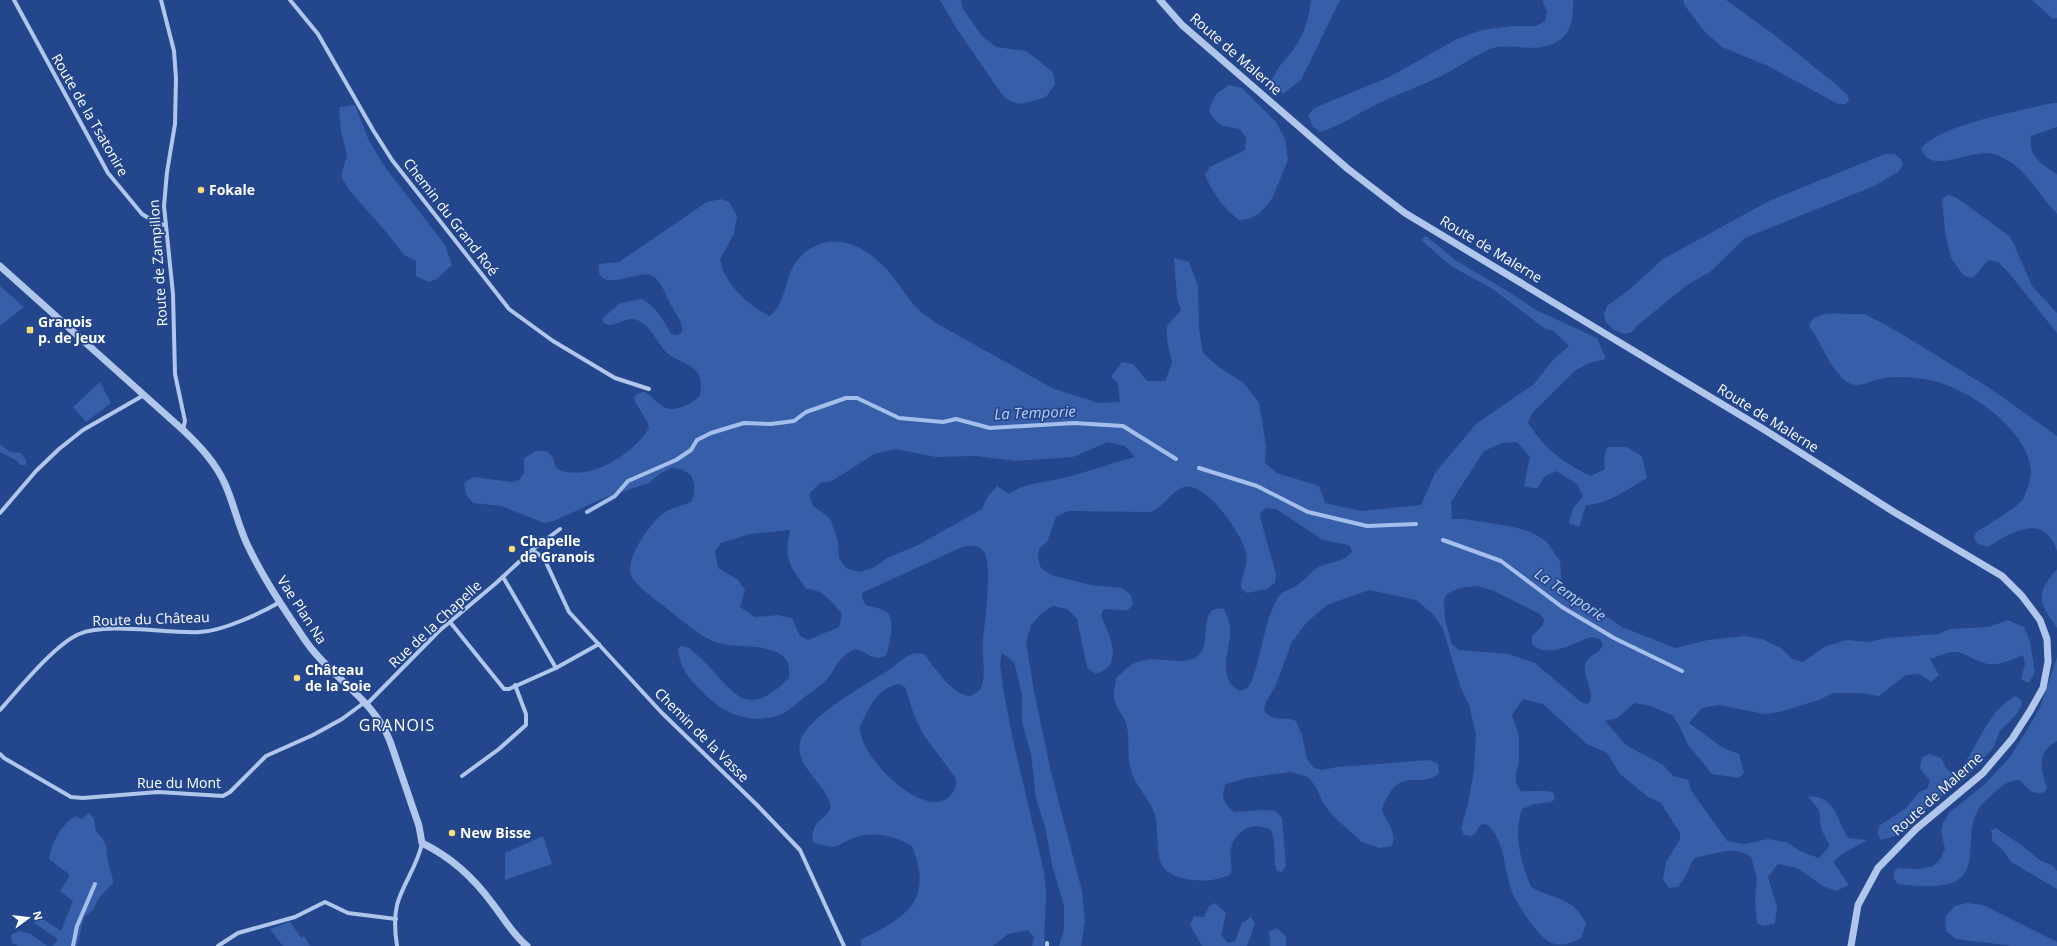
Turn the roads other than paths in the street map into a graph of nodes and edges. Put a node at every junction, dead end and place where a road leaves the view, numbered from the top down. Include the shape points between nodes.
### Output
1 (14, 0) edge
2 (161, 0) edge
3 (290, 0) edge
4 (1160, 0) edge
5 (165, 225) junction
6 (0, 266) edge
7 (649, 389) dead end
8 (144, 395) junction
9 (183, 430) junction
10 (0, 513) edge
11 (560, 528) dead end
12 (532, 550) junction
13 (503, 576) junction
14 (280, 602) junction
15 (450, 622) junction
16 (599, 644) junction
17 (556, 668) junction
18 (515, 685) junction
19 (366, 704) junction
20 (0, 710) edge
21 (0, 754) edge
22 (462, 776) dead end
23 (422, 843) junction
24 (396, 919) junction
25 (524, 945) edge
26 (218, 946) edge
27 (396, 946) edge
28 (844, 946) edge
29 (1851, 946) edge

1 - 5 street, Route de la Tsatonire via 108,173 142,214 158,224
2 - 5 street, Route de Zampillon via 173,45 176,78 175,124 164,199
3 - 7 street, Chemin du Grand Roé via 318,34 392,160 509,309 553,341 615,378
4 - 29 street, Route de Malerne via 1182,25 1336,159 1405,213 2002,576 2022,596 2040,620 2047,639 2048,662 2043,688 2030,712 2012,739 1983,773 1916,829 1878,868 1858,905
5 - 9 street, Route de Zampillon via 172,282 175,374 185,421
6 - 8 street, Vae Plan Na
8 - 9 street, Vae Plan Na
8 - 10 street via 83,430 59,449
9 - 14 street, Vae Plan Na via 202,449 219,472 247,544
11 - 12 street, Rue de la Chapelle
12 - 13 street, Rue de la Chapelle
12 - 16 street, Chemin de la Vasse via 544,558 569,612
13 - 15 street, Rue de la Chapelle
13 - 17 street
14 - 19 street, Vae Plan Na via 318,658
14 - 20 street, Route du Château via 254,615 210,631 100,630 80,634 65,642 53,653
15 - 18 street via 501,686 506,689
15 - 19 street, Rue de la Chapelle
16 - 17 street
16 - 28 street, Chemin de la Vasse via 661,712 800,850
17 - 18 street
18 - 22 street via 526,714 526,725
19 - 21 street, Rue du Mont via 314,735 268,754 223,796 158,792 71,797
19 - 23 street, Vae Plan Na via 384,728 390,741 420,826
23 - 24 street via 419,858 397,905
23 - 25 street via 452,861 472,878 494,904 512,933
24 - 26 street via 348,913 325,902 295,917 238,933
24 - 27 street

